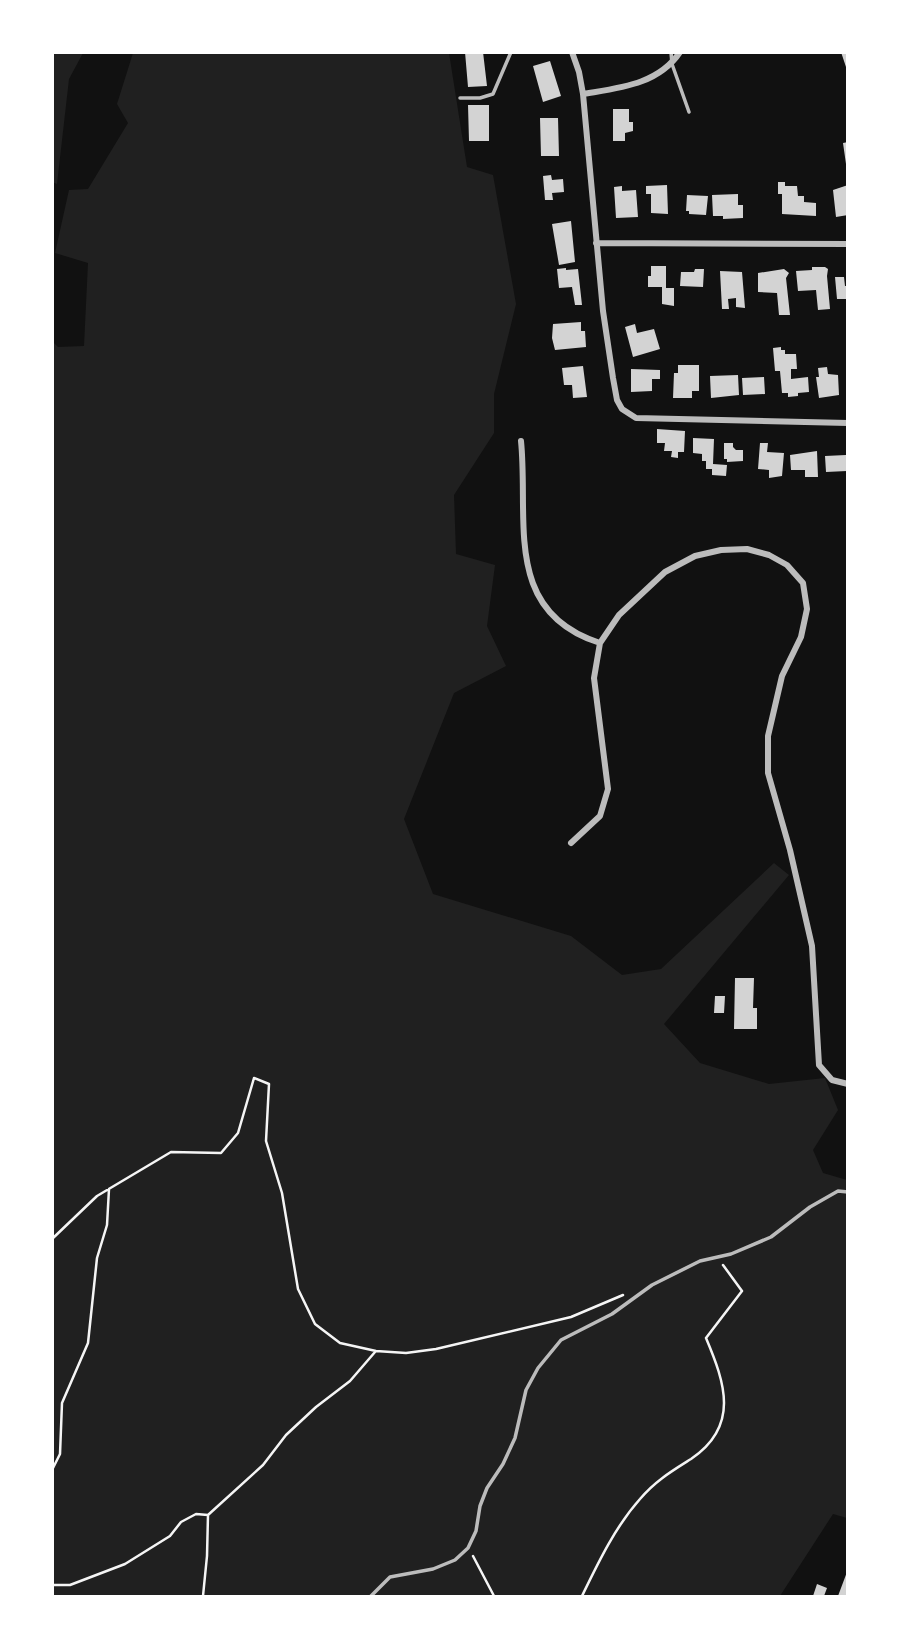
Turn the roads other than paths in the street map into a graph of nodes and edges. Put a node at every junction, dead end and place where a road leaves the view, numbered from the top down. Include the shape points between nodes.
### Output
1 (511, 52) edge
2 (572, 52) edge
3 (671, 52) edge
4 (680, 52) edge
5 (672, 64) junction
6 (583, 94) junction
7 (460, 99) dead end
8 (689, 112) dead end
9 (596, 243) junction
10 (848, 244) edge
11 (848, 423) edge
12 (521, 441) dead end
13 (600, 643) junction
14 (571, 843) dead end
15 (848, 1084) edge
16 (848, 1192) edge
17 (371, 1597) edge

1 - 7 lane via 493,94
2 - 6 street
3 - 5 lane
4 - 5 street
5 - 6 street via 632,86
5 - 8 lane
6 - 9 street
9 - 10 street
9 - 11 street via 617,400 629,415
12 - 13 street via 526,559 533,588 557,621 578,636
13 - 14 street via 594,678 608,789 600,816
13 - 15 street via 619,615 665,572 695,556 721,550 769,555 787,565 803,583 807,609 801,638 782,676 768,736 768,773 813,946 820,1065 832,1080
16 - 17 lane via 838,1191 810,1207 771,1237 700,1261 652,1285 612,1314 561,1340 526,1390 515,1438 487,1488 468,1548 455,1560 433,1569 390,1577

